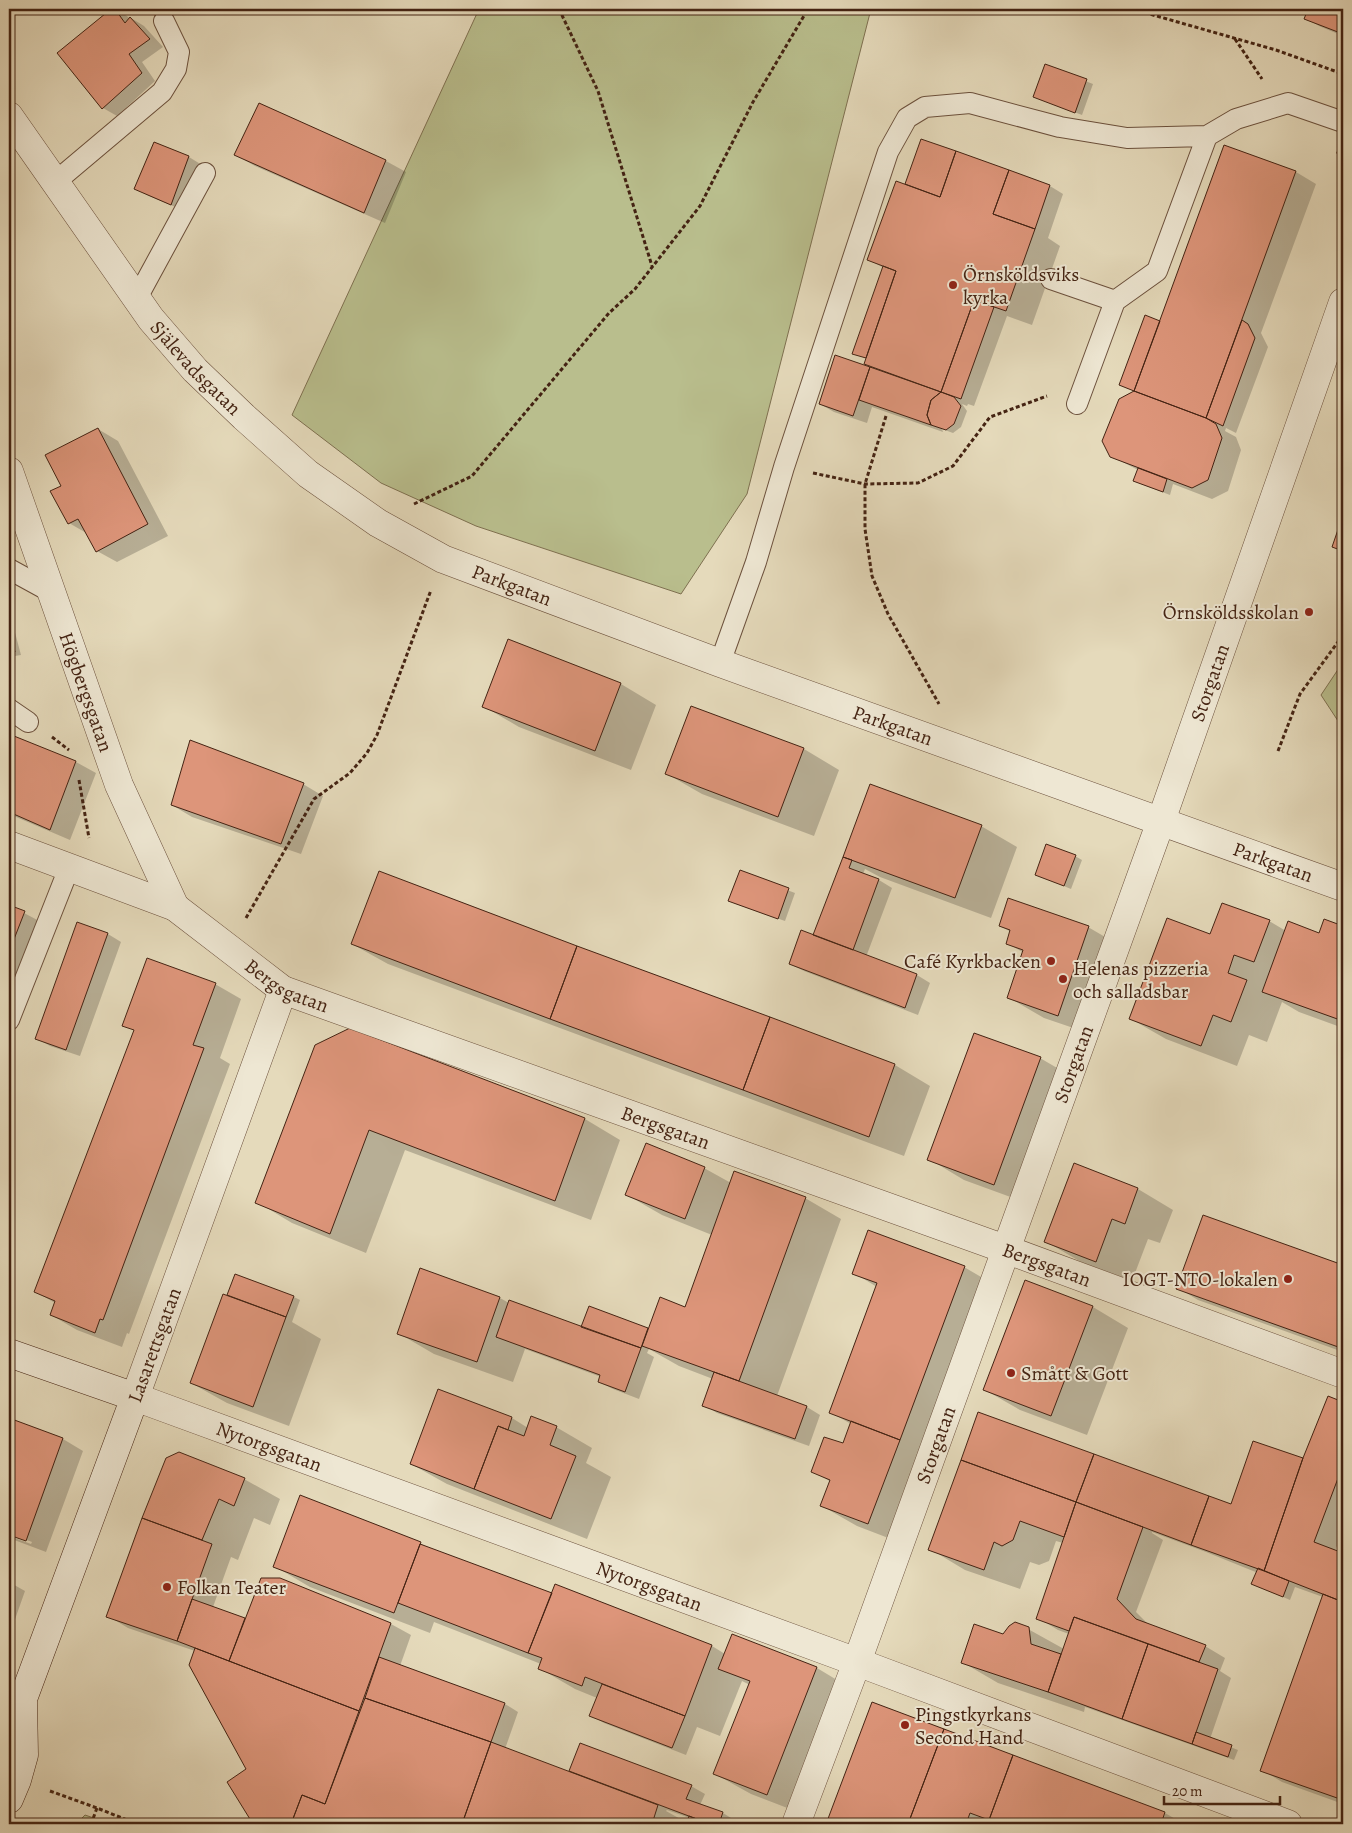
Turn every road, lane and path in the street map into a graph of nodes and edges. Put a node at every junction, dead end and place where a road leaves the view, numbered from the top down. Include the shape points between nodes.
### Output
1 (559, 9) edge
2 (808, 9) edge
3 (1132, 9) edge
4 (164, 21) dead end
5 (1235, 38) junction
6 (1343, 74) edge
7 (1262, 80) dead end
8 (9, 116) edge
9 (1343, 122) edge
10 (1207, 136) junction
11 (205, 173) dead end
12 (54, 183) junction
13 (652, 267) junction
14 (1051, 279) dead end
15 (137, 298) junction
16 (1115, 301) junction
17 (1343, 302) edge
18 (1084, 382) junction
19 (1077, 404) dead end
20 (886, 416) dead end
21 (784, 467) junction
22 (9, 472) edge
23 (865, 484) junction
24 (378, 523) junction
25 (443, 559) junction
26 (9, 569) edge
27 (51, 592) junction
28 (1343, 635) edge
29 (720, 663) junction
30 (9, 709) edge
31 (28, 722) joint
32 (958, 749) junction
33 (1278, 751) dead end
34 (72, 753) dead end
35 (78, 776) dead end
36 (1161, 822) junction
37 (9, 845) edge
38 (69, 868) junction
39 (97, 878) junction
40 (1343, 887) edge
41 (175, 907) junction
42 (229, 948) junction
43 (283, 990) junction
44 (9, 1020) edge
45 (1005, 1249) junction
46 (9, 1353) edge
47 (1343, 1374) edge
48 (135, 1397) junction
49 (857, 1662) junction
50 (16, 1708) edge
51 (13, 1789) edge
52 (97, 1808) junction
53 (91, 1824) edge
54 (137, 1824) edge
55 (796, 1824) edge
56 (1288, 1824) edge

1 - 13 path via 598,91
2 - 13 path via 753,102 700,206
3 - 5 path
4 - 12 lane via 180,52 176,70 162,92
5 - 6 path
5 - 7 path
8 - 12 street, Själevadsgatan
9 - 10 lane via 1288,103 1236,119
10 - 16 lane via 1157,271
10 - 21 lane via 1126,138 1060,127 970,103 925,107 907,118 888,152
11 - 15 lane
12 - 15 street, Själevadsgatan
13 - 24 path via 472,476
14 - 16 lane
15 - 24 street, Själevadsgatan via 195,370 244,417 308,474
16 - 18 lane
17 - 36 street, Storgatan
18 - 19 lane
18 - 23 path via 990,418 952,466 918,483
20 - 23 path
21 - 23 path
21 - 29 lane via 756,562
22 - 27 street, Högbergsgatan
23 - 32 path via 865,529 872,576 888,614 935,696
24 - 25 street, Själevadsgatan
25 - 29 street, Parkgatan
25 - 42 path via 377,735 350,772 314,798
26 - 27 lane
27 - 41 street, Högbergsgatan via 120,785
28 - 33 path via 1300,694
29 - 32 street, Parkgatan
30 - 31 lane
31 - 34 path
32 - 36 street, Parkgatan
35 - 39 path
36 - 40 street, Parkgatan
36 - 45 street, Storgatan
37 - 38 street, Bergsgatan
38 - 39 street, Bergsgatan
38 - 44 lane
39 - 41 street, Bergsgatan
41 - 42 street, Bergsgatan
42 - 43 street, Bergsgatan
43 - 45 street, Bergsgatan
43 - 48 street, Lasarettsgatan
45 - 47 street, Bergsgatan
45 - 49 street, Storgatan
46 - 48 street, Nytorgsgatan
48 - 49 street, Nytorgsgatan
48 - 50 street, Lasarettsgatan
49 - 55 street, Storgatan
49 - 56 street, Nytorgsgatan
50 - 51 street, Lasarettsgatan via 24,1755
51 - 52 path
52 - 53 path
52 - 54 path

